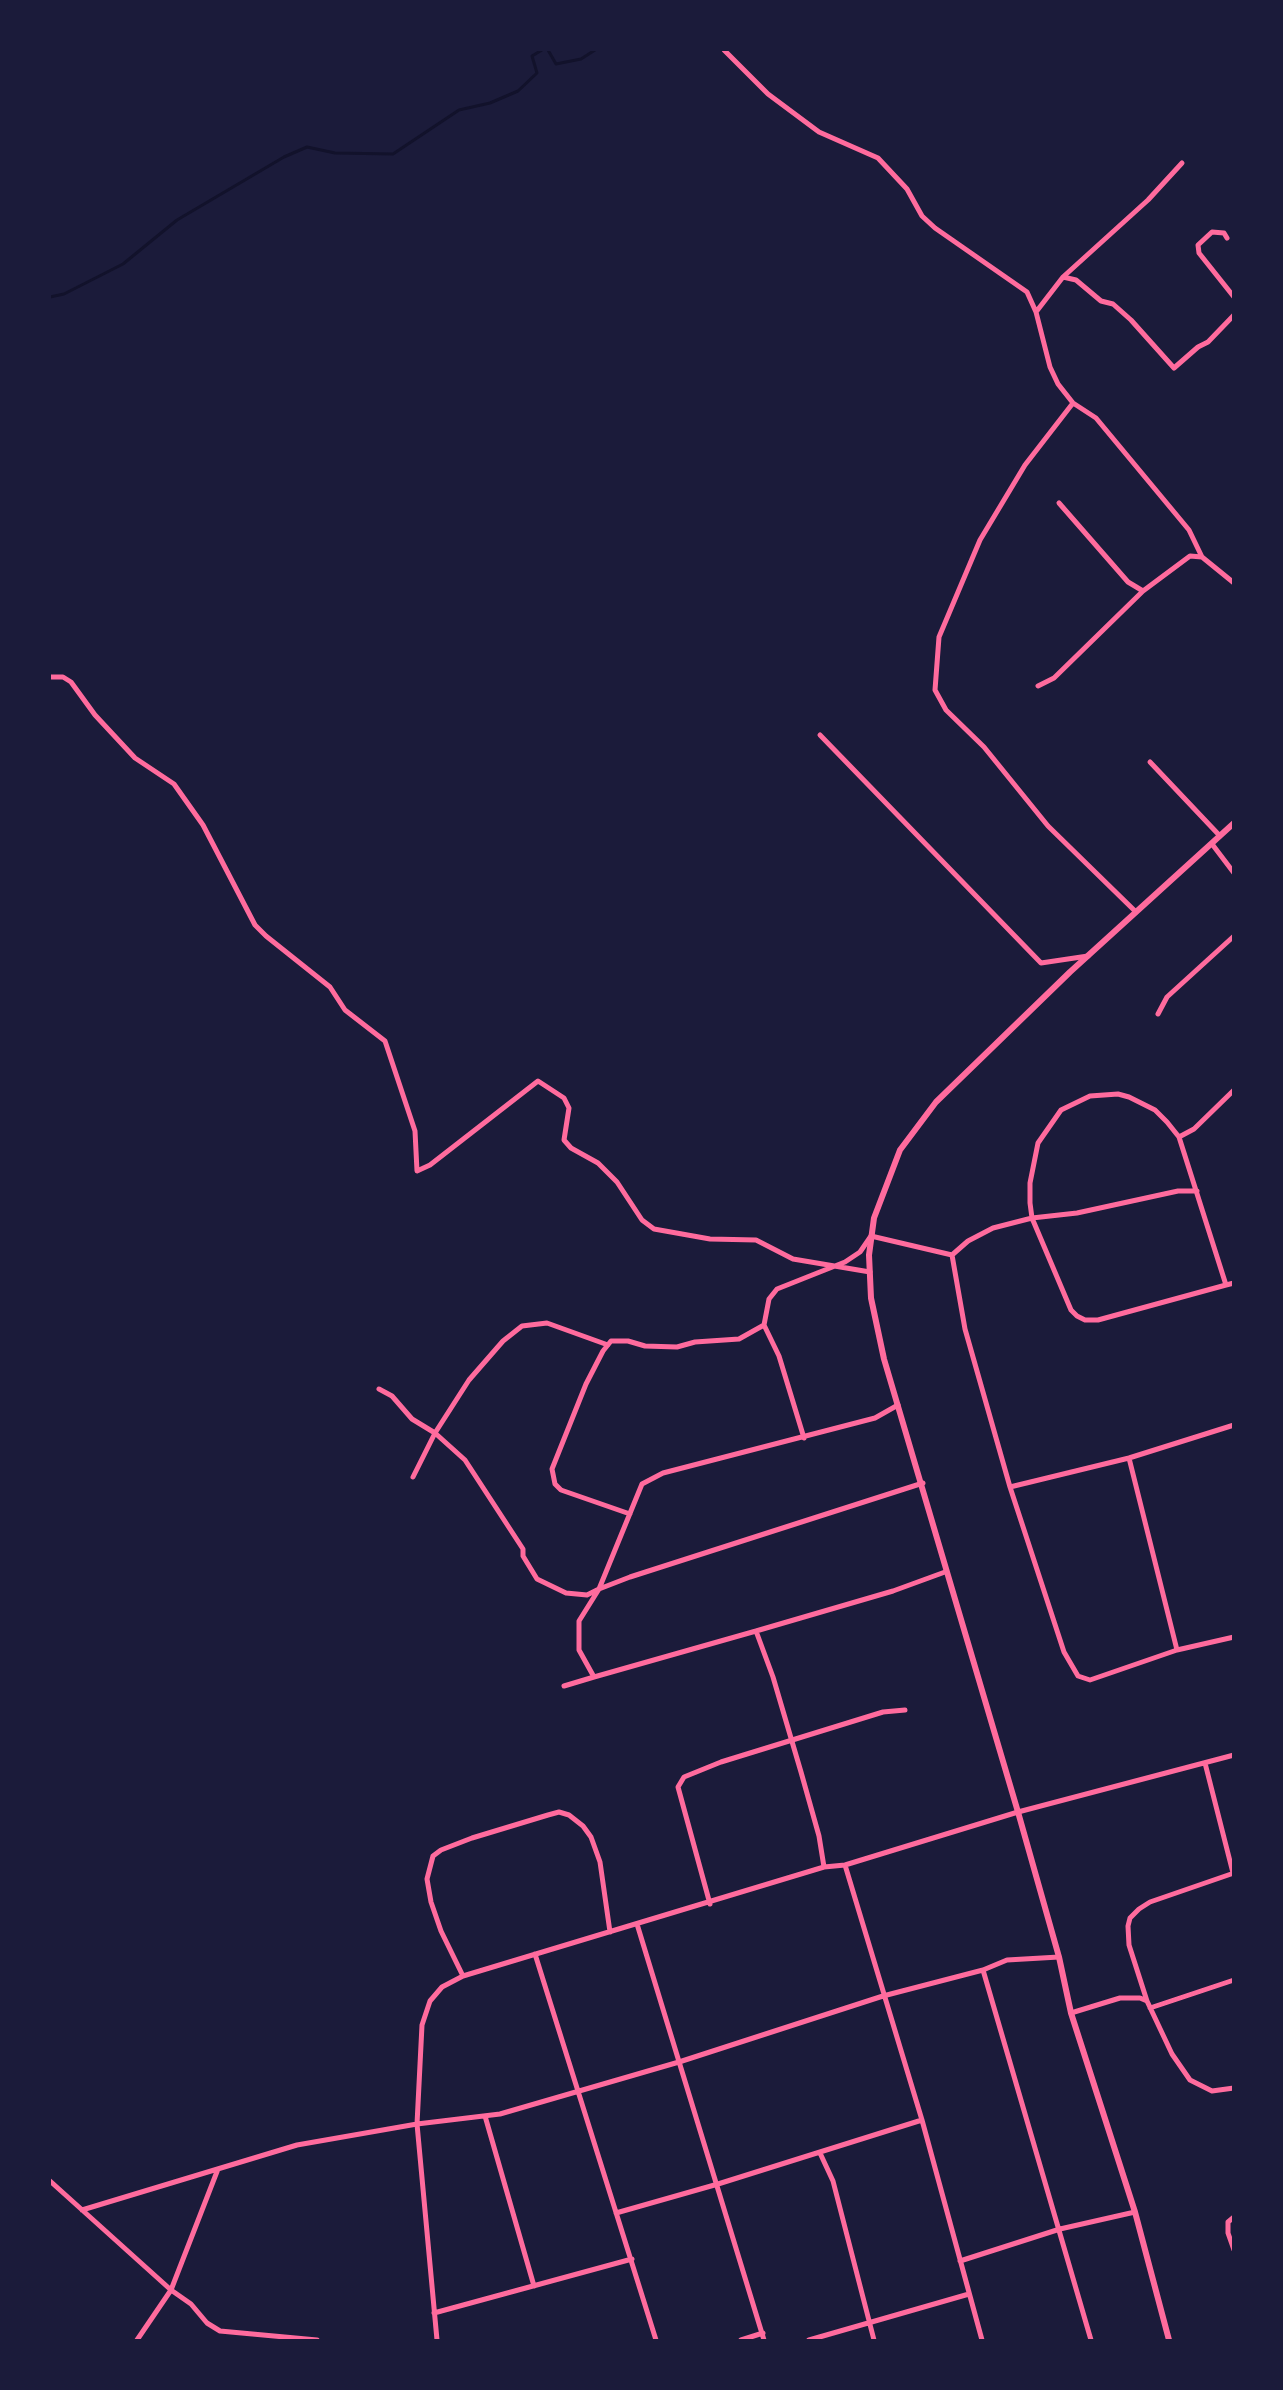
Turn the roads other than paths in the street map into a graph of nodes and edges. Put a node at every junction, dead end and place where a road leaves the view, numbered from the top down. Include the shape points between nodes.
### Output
1 (724, 50) edge
2 (1182, 163) dead end
3 (1227, 238) dead end
4 (1063, 277) junction
5 (1233, 297) edge
6 (1036, 312) junction
7 (1233, 315) edge
8 (1073, 403) junction
9 (1059, 503) dead end
10 (1202, 557) junction
11 (1233, 583) edge
12 (1143, 591) junction
13 (50, 677) edge
14 (1038, 686) dead end
15 (820, 735) dead end
16 (1150, 762) dead end
17 (1233, 823) edge
18 (1220, 836) junction
19 (1212, 844) junction
20 (1233, 873) edge
21 (1136, 912) junction
22 (1233, 936) edge
23 (1088, 956) junction
24 (1158, 1014) dead end
25 (1233, 1090) edge
26 (1179, 1137) junction
27 (1197, 1191) junction
28 (1032, 1218) junction
29 (871, 1236) junction
30 (952, 1255) junction
31 (832, 1267) junction
32 (870, 1272) junction
33 (1233, 1283) edge
34 (1226, 1285) junction
35 (764, 1326) junction
36 (608, 1345) junction
37 (379, 1389) dead end
38 (898, 1406) junction
39 (1233, 1425) edge
40 (435, 1433) junction
41 (804, 1438) junction
42 (1129, 1458) junction
43 (413, 1477) dead end
44 (922, 1483) junction
45 (1010, 1487) junction
46 (630, 1514) junction
47 (945, 1572) junction
48 (599, 1589) junction
49 (756, 1631) junction
50 (1233, 1637) edge
51 (1178, 1650) junction
52 (594, 1677) junction
53 (564, 1686) dead end
54 (905, 1710) dead end
55 (790, 1741) junction
56 (1233, 1755) edge
57 (1205, 1763) junction
58 (1018, 1812) junction
59 (845, 1865) junction
60 (824, 1868) junction
61 (1233, 1873) edge
62 (710, 1904) junction
63 (637, 1924) junction
64 (610, 1932) junction
65 (535, 1954) junction
66 (1059, 1957) junction
67 (982, 1970) junction
68 (463, 1976) junction
69 (1233, 1980) edge
70 (883, 1996) junction
71 (1147, 2001) junction
72 (1150, 2008) junction
73 (1071, 2013) junction
74 (679, 2062) junction
75 (1233, 2088) edge
76 (579, 2090) junction
77 (485, 2116) junction
78 (922, 2120) junction
79 (417, 2124) junction
80 (820, 2153) junction
81 (218, 2169) junction
82 (50, 2181) edge
83 (718, 2184) junction
84 (82, 2210) junction
85 (1135, 2212) junction
86 (616, 2213) junction
87 (1233, 2217) edge
88 (1060, 2229) junction
89 (1233, 2250) edge
90 (632, 2259) junction
91 (960, 2261) junction
92 (534, 2286) junction
93 (171, 2290) junction
94 (969, 2294) junction
95 (434, 2313) junction
96 (870, 2323) junction
97 (763, 2333) junction
98 (137, 2340) edge
99 (317, 2340) edge
100 (437, 2340) edge
101 (656, 2340) edge
102 (741, 2340) edge
103 (764, 2340) edge
104 (809, 2340) edge
105 (874, 2340) edge
106 (982, 2340) edge
107 (1091, 2340) edge
108 (1169, 2340) edge

1 - 6 street via 768,94 819,132 878,159 907,189 922,216 1027,292
2 - 4 street via 1148,200
3 - 5 street via 1224,233 1212,232 1198,245 1199,253
4 - 6 street
4 - 7 street via 1076,280 1101,301 1113,304 1174,368 1208,342
6 - 8 street via 1050,367
8 - 10 street via 1096,418 1189,530
8 - 21 street via 1025,465 980,540 939,637 935,690 946,710 984,747 1048,826
9 - 12 street via 1128,582
10 - 11 street
10 - 12 street via 1190,556
12 - 14 street via 1054,678
13 - 31 street via 63,677 71,682 135,758 174,784 203,825 255,925 330,987 350,1015 385,1041 415,1131 417,1171 430,1166 538,1081 564,1098 569,1108 564,1140 598,1163 617,1182 642,1220 654,1229 710,1239 756,1240 793,1259
15 - 23 street via 1041,963
16 - 18 street
17 - 18 street
18 - 19 street
19 - 20 street
19 - 21 street
21 - 23 street
22 - 24 street via 1167,997
23 - 29 street via 936,1102 909,1135 881,1196
25 - 26 street via 1194,1129
26 - 27 street
26 - 28 street via 1155,1110 1129,1096 1104,1094 1075,1101 1062,1110 1038,1143 1030,1183
27 - 28 street via 1178,1191 1077,1213
27 - 34 street
28 - 30 street via 982,1233
28 - 34 street via 1071,1310 1084,1320 1098,1320
29 - 30 street
29 - 31 street via 860,1252
29 - 32 street
30 - 45 street via 965,1329
31 - 32 street
31 - 35 street via 777,1289 769,1299
32 - 38 street via 871,1298
33 - 34 street
35 - 36 street via 739,1338 677,1347 628,1341 610,1341
35 - 41 street via 779,1356
36 - 40 street via 547,1323 522,1326 482,1364
36 - 46 street via 586,1384 552,1469 555,1484 561,1490
37 - 40 street via 393,1396 412,1419
38 - 41 street via 874,1418
38 - 44 street
39 - 42 street
40 - 43 street
40 - 48 street via 465,1460 537,1579 566,1593 587,1594
41 - 46 street via 663,1473 642,1484
42 - 45 street
42 - 51 street
44 - 47 street
44 - 48 street
45 - 51 street via 1064,1652 1078,1676 1090,1680
46 - 48 street
47 - 49 street
47 - 58 street
48 - 52 street via 579,1621 579,1650
49 - 52 street
49 - 55 street
50 - 51 street
52 - 53 street
54 - 55 street via 883,1712
55 - 60 street via 819,1836
55 - 62 street via 689,1773 680,1781 678,1787
56 - 57 street
57 - 58 street
57 - 61 street
58 - 59 street
58 - 66 street
59 - 60 street
59 - 70 street
60 - 62 street
61 - 71 street via 1150,1902 1130,1918 1130,1945
62 - 63 street
63 - 64 street
63 - 74 street
64 - 65 street
64 - 68 street via 600,1862 591,1837 569,1815 548,1815 472,1838 433,1856 427,1879 431,1902
65 - 68 street
65 - 76 street
66 - 67 street via 1007,1960
66 - 73 street
67 - 70 street
67 - 88 street
68 - 79 street via 434,1994 424,2016
69 - 72 street
70 - 74 street
70 - 78 street
71 - 72 street
71 - 73 street via 1131,1996
72 - 75 street via 1172,2054 1190,2080 1212,2091
73 - 85 street
74 - 76 street
74 - 83 street
76 - 77 street
76 - 86 street
77 - 79 street
77 - 92 street
78 - 80 street
78 - 91 street
79 - 81 street via 297,2145
79 - 95 street
80 - 83 street
80 - 96 street via 833,2181
81 - 84 street
81 - 93 street
82 - 84 street
83 - 86 street
83 - 97 street
84 - 93 street
85 - 88 street
85 - 108 street
86 - 90 street
87 - 89 street via 1228,2222
88 - 91 street
88 - 107 street
90 - 92 street
90 - 101 street
91 - 94 street
92 - 95 street
93 - 98 street
93 - 99 street via 220,2331
94 - 96 street
94 - 106 street
95 - 100 street
96 - 104 street
96 - 105 street
97 - 102 street
97 - 103 street

